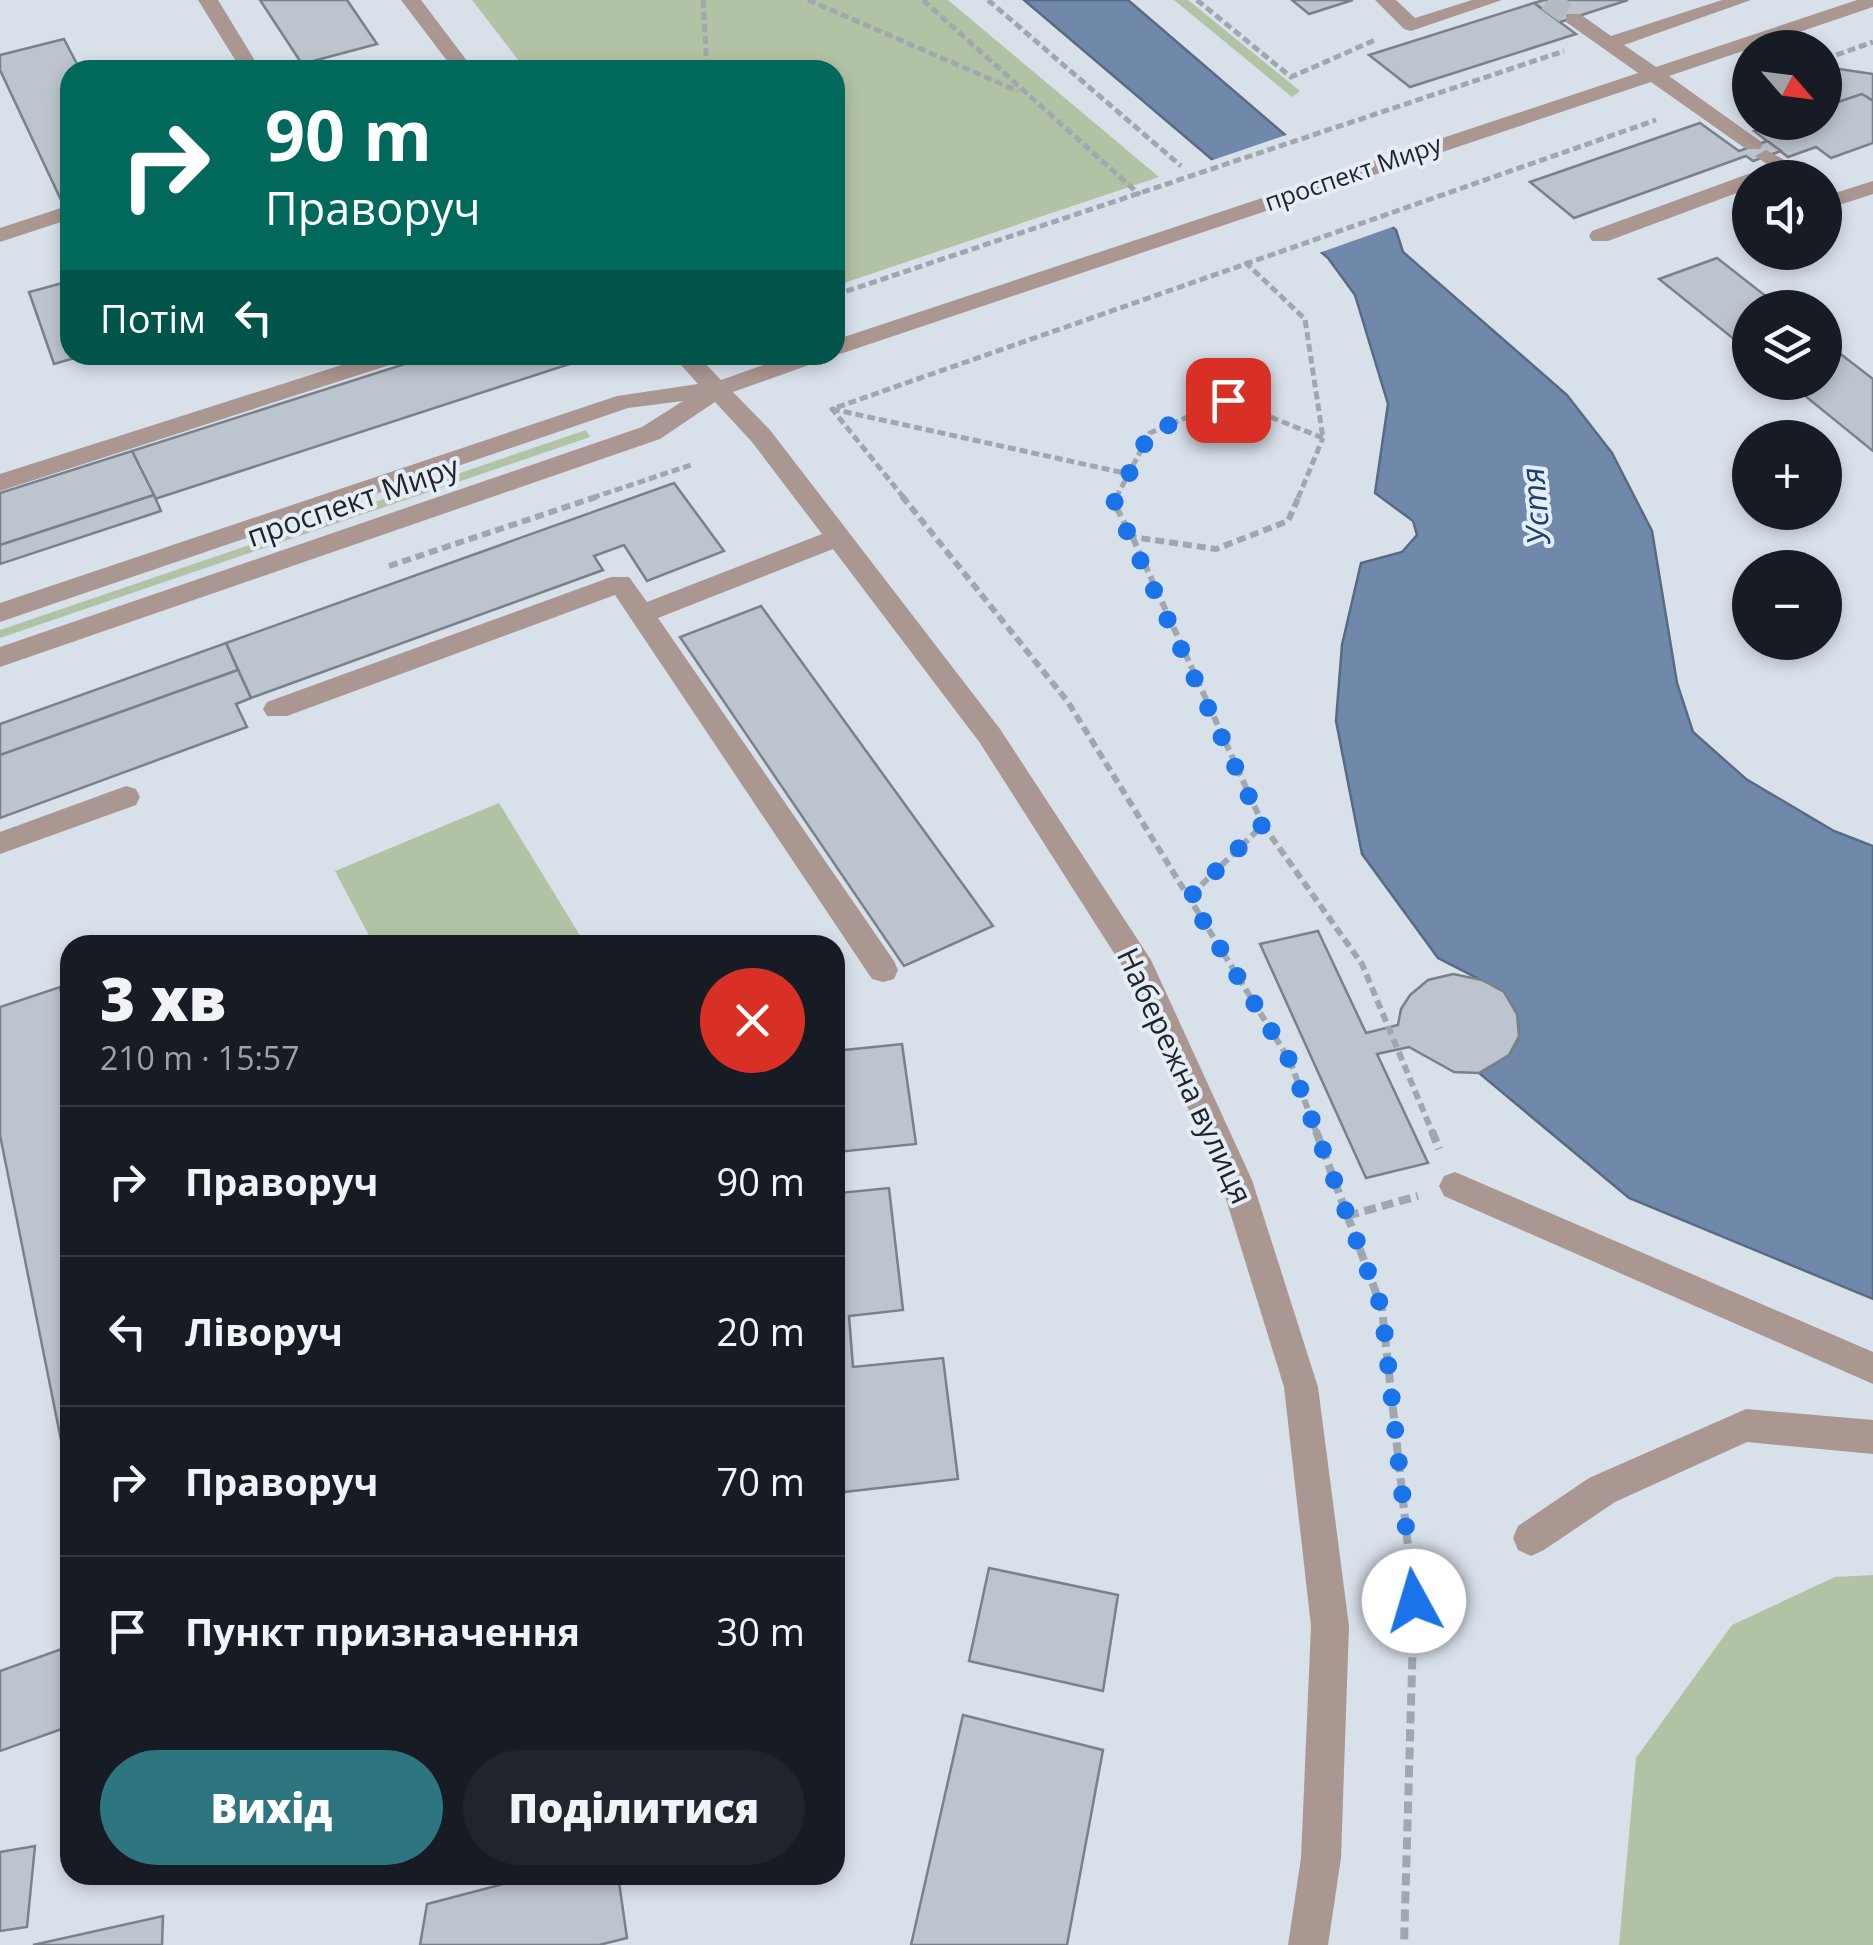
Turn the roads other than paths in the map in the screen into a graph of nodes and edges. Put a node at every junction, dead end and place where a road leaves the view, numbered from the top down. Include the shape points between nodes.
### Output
1 (208, 0) edge
2 (411, 0) edge
3 (1385, 0) edge
4 (1492, 0) edge
5 (1741, 0) edge
6 (1873, 1) edge
7 (1573, 18) tunnel mouth
8 (1606, 40) junction
9 (244, 58) dead end
10 (456, 60) edge
11 (1652, 72) junction
12 (1775, 160) edge
13 (1732, 187) edge
14 (1873, 187) edge
15 (1842, 198) edge
16 (60, 215) edge
17 (0, 235) edge
18 (1600, 236) dead end
19 (845, 345) edge
20 (365, 365) edge
21 (694, 365) edge
22 (787, 365) edge
23 (718, 389) junction
24 (0, 483) edge
25 (839, 537) junction
26 (0, 612) edge
27 (642, 614) junction
28 (0, 657) edge
29 (277, 708) dead end
30 (126, 797) dead end
31 (0, 843) edge
32 (883, 970) dead end
33 (1455, 1186) road end
34 (1873, 1368) edge
35 (1873, 1437) edge
36 (1531, 1538) dead end
37 (1308, 1945) edge

1 - 9 street
2 - 10 street
3 - 4 street via 1411,24
5 - 8 street
6 - 11 street, проспект Миру
7 - 8 street
8 - 11 street
11 - 12 street
11 - 19 street, проспект Миру
13 - 18 street
14 - 15 street
16 - 17 street
20 - 24 street
21 - 23 street, Набережна вулиця
22 - 23 street, проспект Миру
23 - 25 street, Набережна вулиця
23 - 26 street, проспект Миру via 625,401
23 - 28 street, проспект Миру via 651,433
25 - 27 street
25 - 37 street, Набережна вулиця via 990,736 1140,969 1236,1180 1300,1387 1330,1626 1321,1858
27 - 29 street via 620,583
27 - 32 street
30 - 31 street
33 - 34 street
35 - 36 street via 1746,1425 1602,1490

